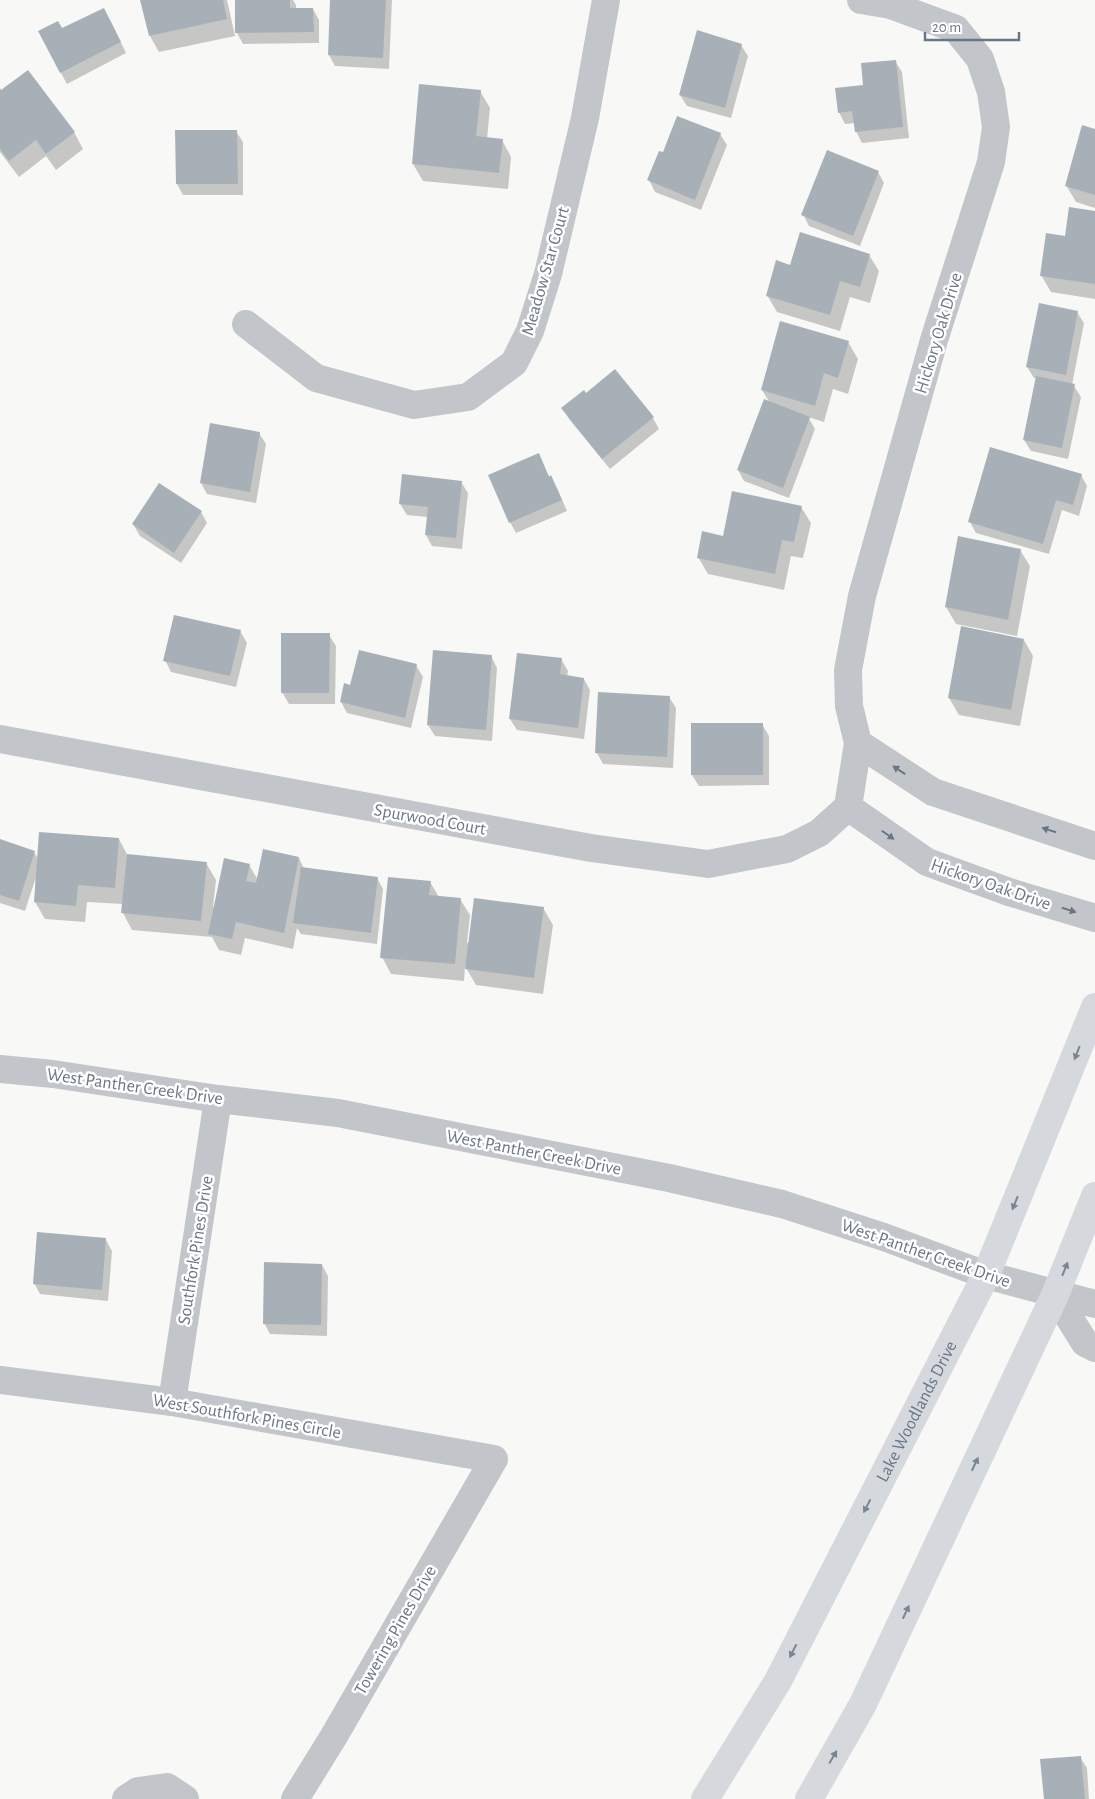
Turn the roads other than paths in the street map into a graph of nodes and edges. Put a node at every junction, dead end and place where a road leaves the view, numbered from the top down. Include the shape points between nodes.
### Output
1 (606, 0) edge
2 (860, 0) edge
3 (246, 324) dead end
4 (0, 739) edge
5 (858, 743) junction
6 (848, 807) junction
7 (1095, 846) edge
8 (1095, 918) edge
9 (1095, 1007) edge
10 (0, 1069) edge
11 (218, 1099) junction
12 (1095, 1196) edge
13 (986, 1275) junction
14 (1055, 1294) junction
15 (1095, 1304) edge
16 (1095, 1348) edge
17 (0, 1380) edge
18 (172, 1402) junction
19 (494, 1459) joint
20 (126, 1799) edge
21 (185, 1799) edge
22 (295, 1799) edge
23 (705, 1799) edge
24 (809, 1799) edge

1 - 3 street, Meadow Star Court via 585,118 548,274 530,331 514,363 468,397 414,405 316,378
2 - 5 street, Hickory Oak Drive via 890,5 956,29 980,59 991,92 996,127 991,162 934,340 862,596 848,670 849,706
4 - 6 street, Spurwood Court via 591,848 708,864 787,849 819,833
5 - 6 street, Hickory Oak Drive
7 -> 5 street via 933,792
6 -> 8 street, Hickory Oak Drive via 926,862
9 -> 13 main road, Lake Woodlands Drive
10 - 11 street, West Panther Creek Drive
11 - 13 street, West Panther Creek Drive via 338,1113 669,1178 782,1204
11 - 18 street, Southfork Pines Drive
14 -> 12 main road
13 - 14 street, West Panther Creek Drive
13 -> 23 main road, Lake Woodlands Drive via 778,1680
14 - 15 street, West Panther Creek Drive
14 - 16 street via 1085,1344
24 -> 14 main road via 863,1704
17 - 18 street, West Southfork Pines Circle
18 - 19 street, West Southfork Pines Circle
19 - 22 street, Towering Pines Drive
20 - 21 street via 138,1791 167,1787

